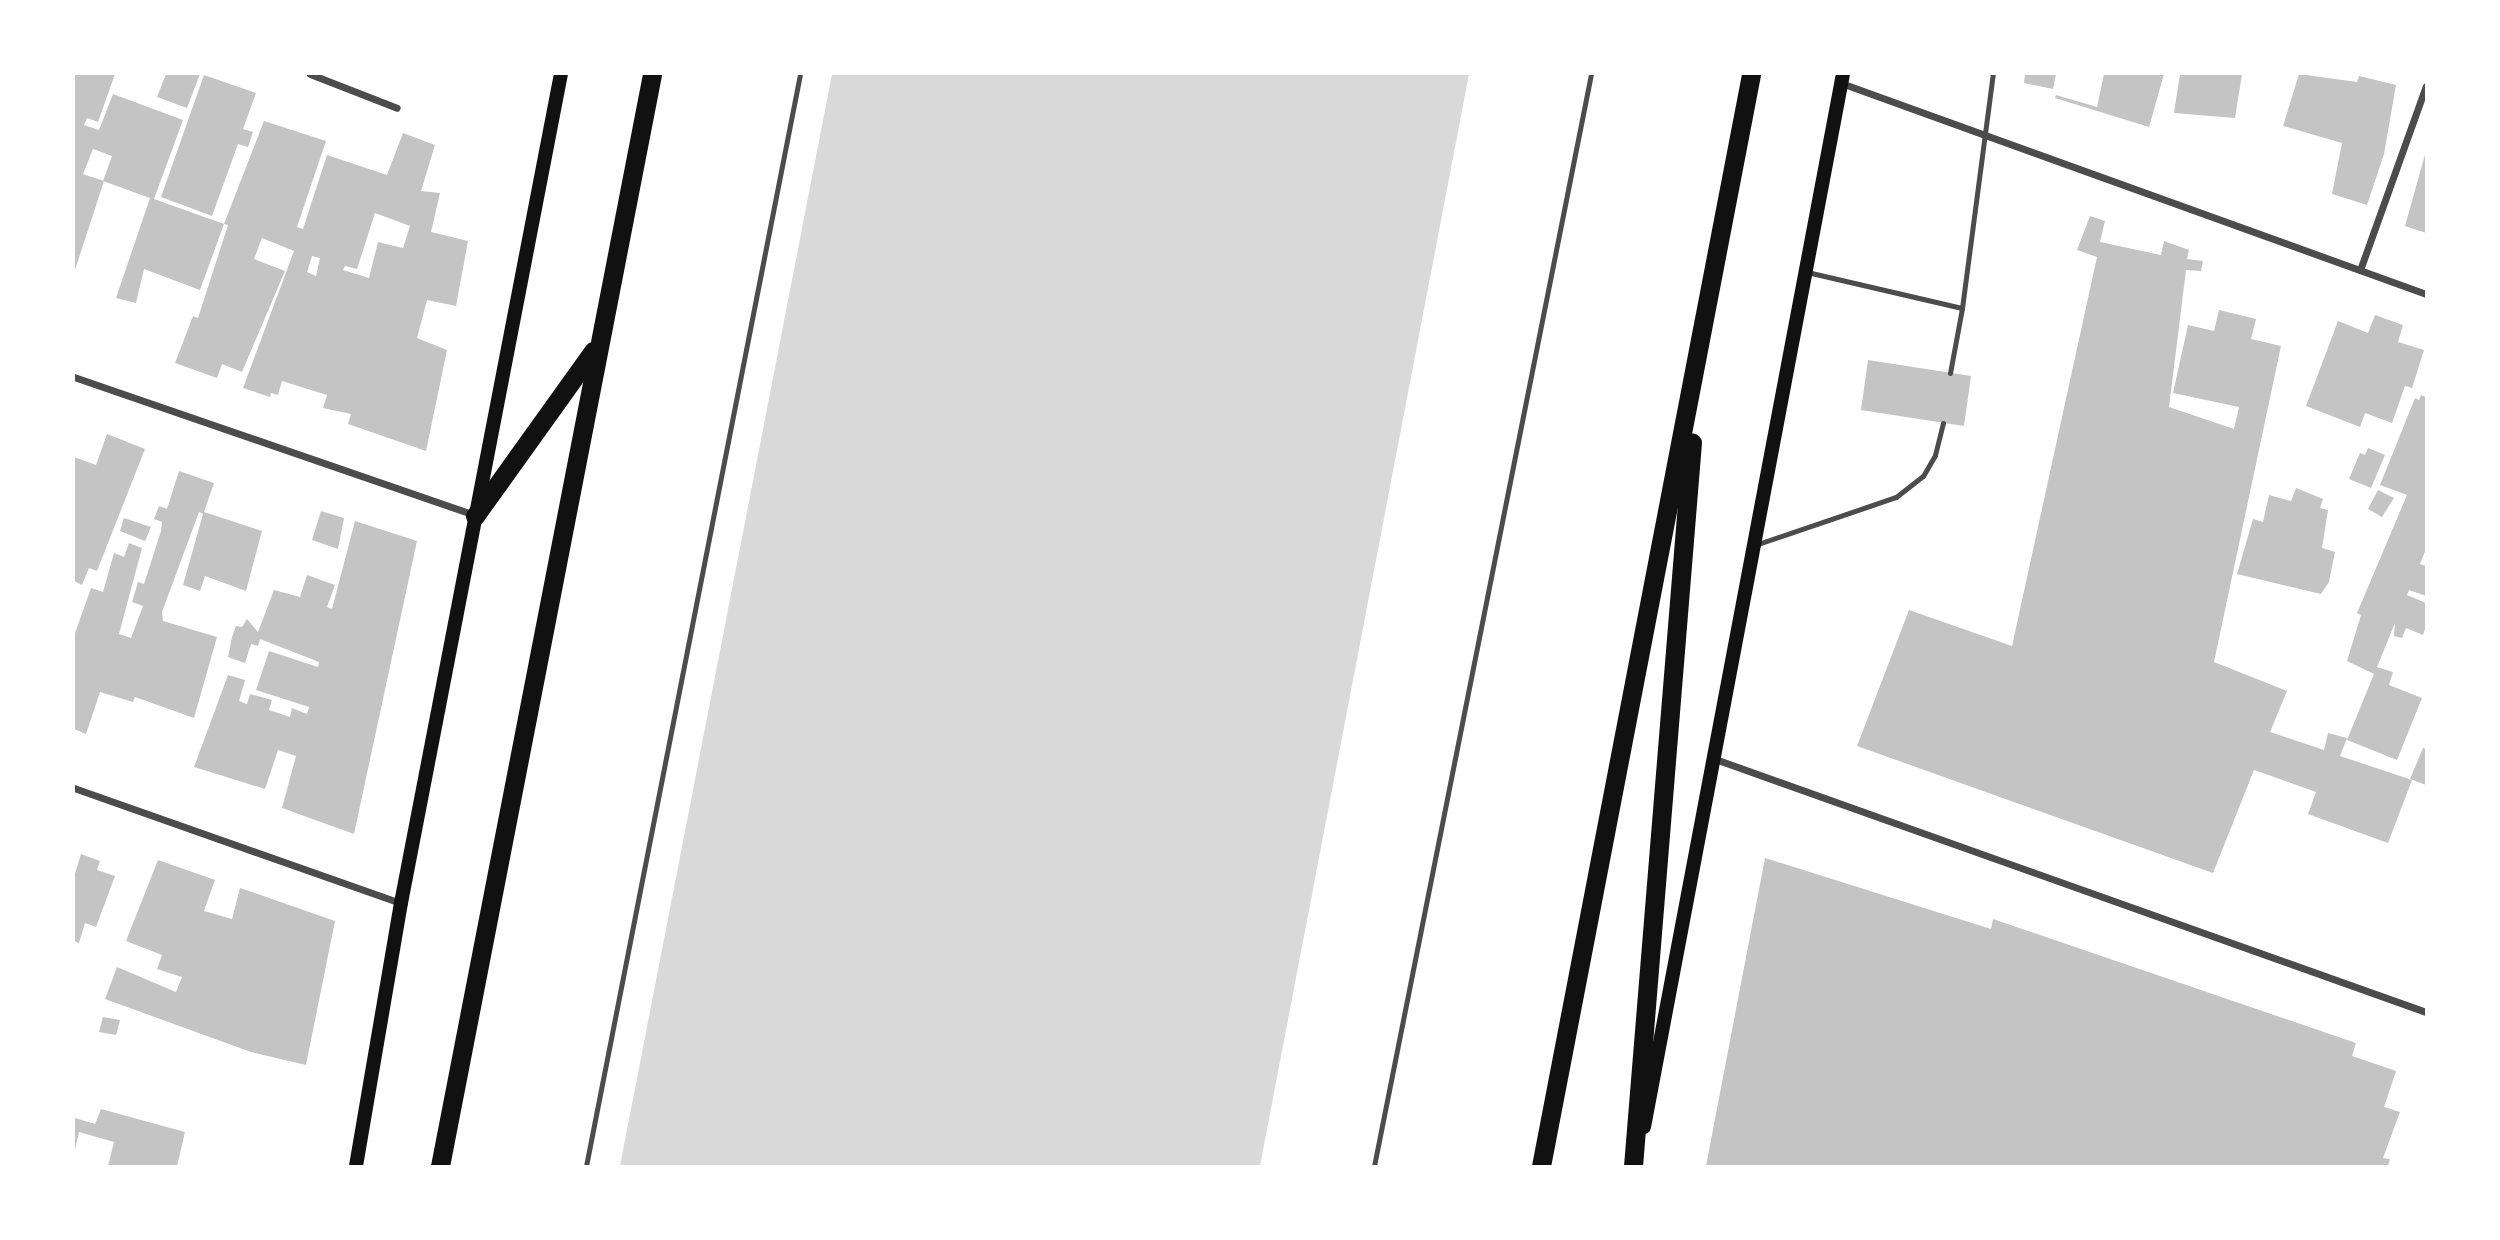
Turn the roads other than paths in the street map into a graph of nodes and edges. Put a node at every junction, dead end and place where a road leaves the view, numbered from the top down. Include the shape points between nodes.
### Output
1 (310, 74) edge
2 (561, 74) edge
3 (652, 74) edge
4 (800, 74) edge
5 (1591, 74) edge
6 (1751, 74) edge
7 (1993, 74) edge
8 (1842, 78) edge
9 (2427, 86) edge
10 (397, 108) dead end
11 (1984, 133) junction
12 (2360, 270) junction
13 (1807, 272) junction
14 (2427, 294) edge
15 (1962, 308) junction
16 (1700, 341) junction
17 (597, 345) junction
18 (1950, 373) dead end
19 (74, 377) edge
20 (1943, 423) dead end
21 (475, 516) junction
22 (1755, 545) junction
23 (1715, 759) junction
24 (74, 788) edge
25 (401, 903) junction
26 (2427, 1012) edge
27 (355, 1167) edge
28 (440, 1167) edge
29 (586, 1167) edge
30 (1374, 1167) edge
31 (1541, 1167) edge
32 (1635, 1167) edge

1 - 10 street
2 - 21 main road
3 - 17 highway
4 - 29 lane
5 - 30 lane
6 - 16 highway
7 - 11 lane
8 - 11 street
8 - 13 main road
9 - 12 street
11 - 12 street
11 - 15 lane
12 - 14 street
13 - 15 lane
13 - 22 main road
15 - 18 lane
16 - 31 highway
16 - 32 highway
17 - 21 highway
17 - 28 highway
19 - 21 street
20 - 22 lane via 1935,455 1923,477 1896,497
21 - 25 main road
22 - 23 main road
23 - 26 street
23 - 32 main road
24 - 25 street
25 - 27 main road

